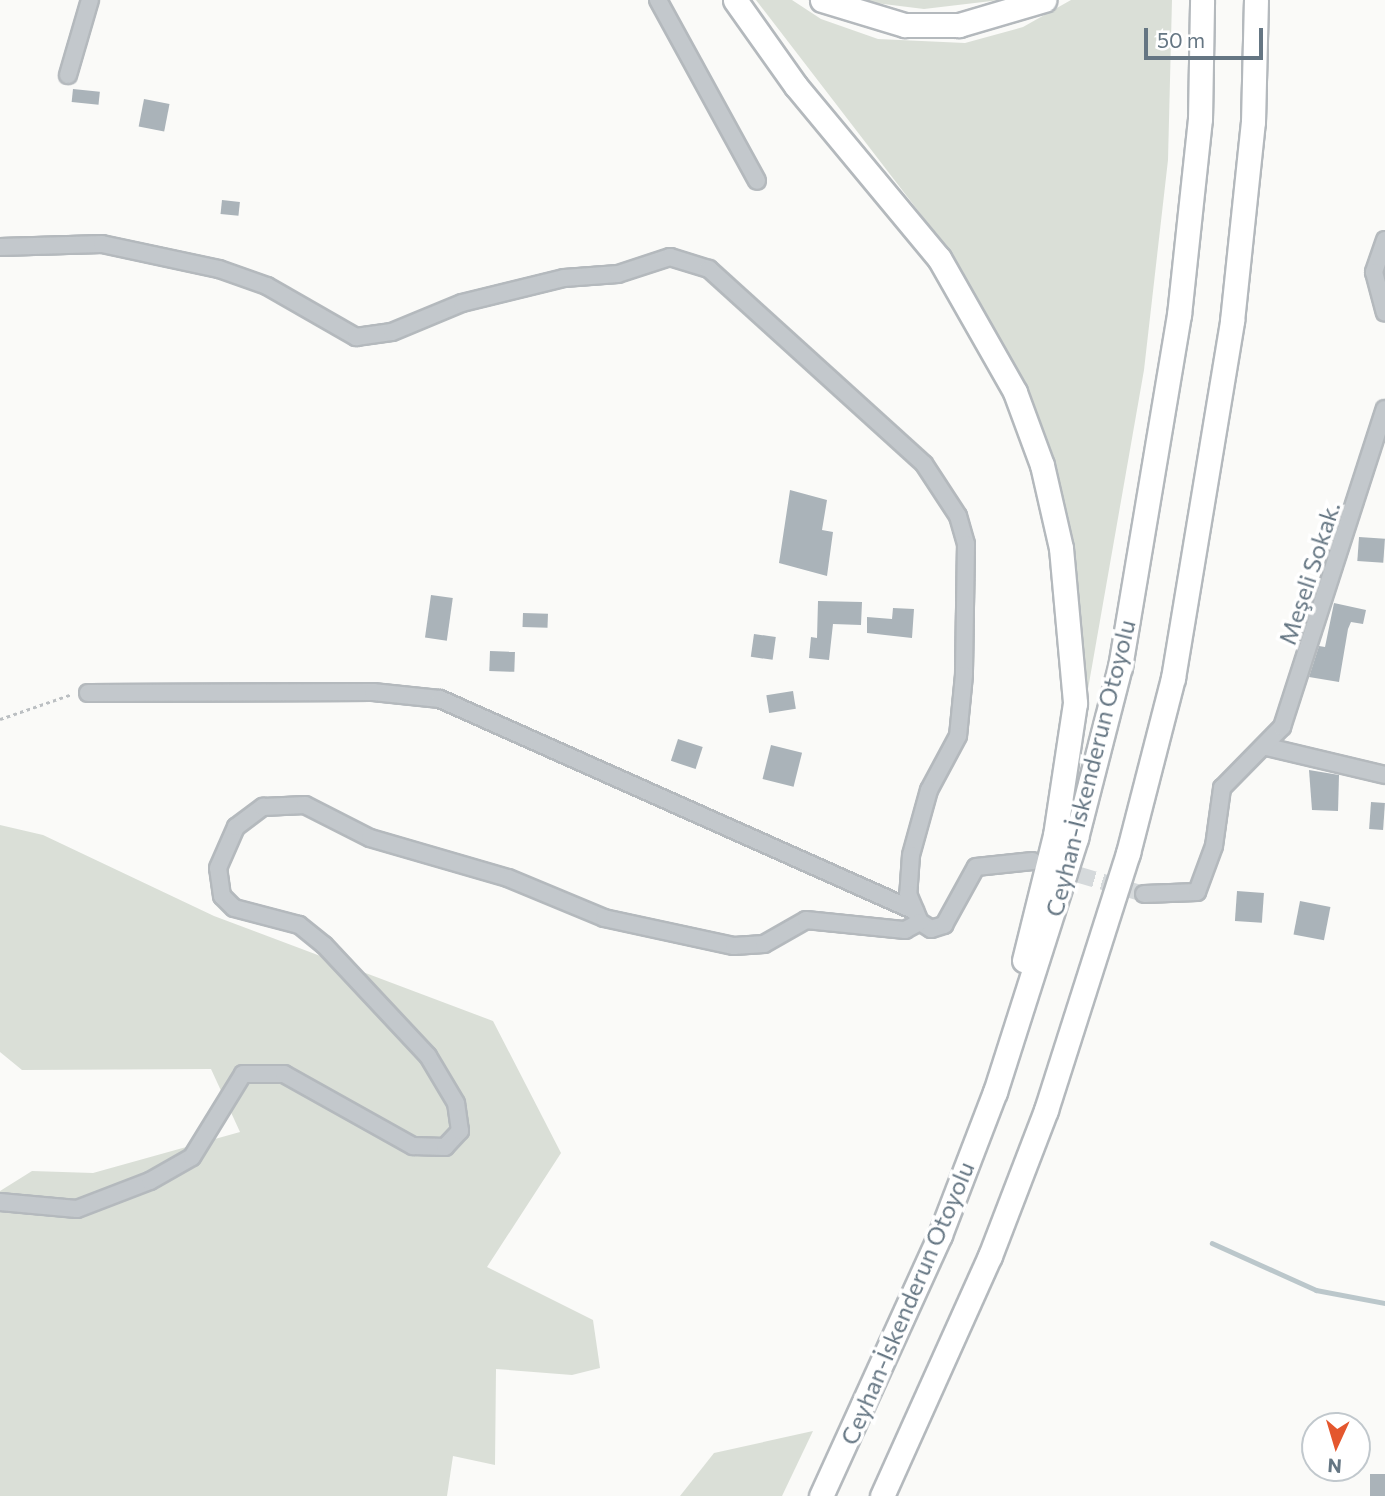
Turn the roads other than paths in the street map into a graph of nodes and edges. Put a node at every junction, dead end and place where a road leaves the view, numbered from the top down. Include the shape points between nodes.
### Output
1 (90, 0) edge
2 (658, 0) edge
3 (735, 0) edge
4 (822, 0) edge
5 (1044, 0) edge
6 (1202, 0) edge
7 (1258, 0) edge
8 (68, 75) dead end
9 (757, 181) dead end
10 (1385, 240) edge
11 (0, 247) edge
12 (1385, 313) edge
13 (1385, 410) edge
14 (88, 693) road end
15 (1267, 747) junction
16 (1385, 775) edge
17 (1034, 861) dead end
18 (1144, 894) tunnel mouth
19 (918, 917) junction
20 (0, 1202) edge
21 (940, 1236) junction
22 (821, 1496) edge
23 (882, 1496) edge

1 - 8 street
2 - 9 street
3 - 21 highway via 939,258 980,323 1037,453 1061,548 1075,703 1065,779 1020,974
4 - 5 highway via 905,25 959,25
6 - 21 highway, Ceyhan-İskenderun Otoyolu via 1199,119 1179,315 1120,667 1037,966
7 - 23 highway via 1253,122 1205,505 1173,678 1128,853 1032,1147
10 - 12 street via 1374,272
11 - 19 street via 102,244 219,269 267,286 356,337 392,332 461,303 564,278 618,274 670,257 709,269 924,464 958,516 967,556 963,687 957,736 929,790 911,855 908,894
13 - 15 street, Meşeli Sokak. via 1297,684
14 - 19 street via 373,691 440,699
15 - 16 street
15 - 18 street via 1230,774 1222,788 1214,846 1197,892
17 - 19 street via 976,867 944,925 931,929
19 - 20 street via 905,930 806,920 764,944 734,946 604,918 508,878 370,838 305,805 263,807 236,827 218,868 222,896 234,908 299,925 324,945 428,1056 456,1103 460,1131 445,1147 413,1146 284,1073 243,1074 192,1157 150,1181 77,1209
21 - 22 highway, Ceyhan-İskenderun Otoyolu

